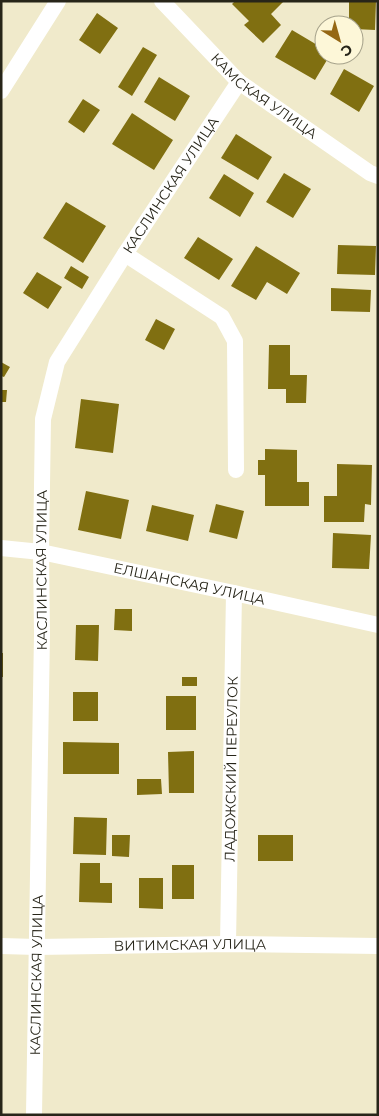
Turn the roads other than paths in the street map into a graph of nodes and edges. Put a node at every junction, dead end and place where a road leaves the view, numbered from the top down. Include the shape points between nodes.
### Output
1 (58, 1) edge
2 (162, 1) edge
3 (239, 82) junction
4 (1, 91) edge
5 (378, 176) edge
6 (125, 254) junction
7 (236, 470) dead end
8 (1, 548) edge
9 (41, 552) junction
10 (234, 593) junction
11 (378, 625) edge
12 (228, 944) junction
13 (1, 946) edge
14 (378, 946) edge
15 (37, 948) junction
16 (34, 1115) edge

1 - 4 street
2 - 3 street, КАМСКАЯ УЛИЦА
3 - 5 street, КАМСКАЯ УЛИЦА
3 - 6 street, КАСЛИНСКАЯ УЛИЦА
6 - 7 street via 222,317 235,340
6 - 9 street, КАСЛИНСКАЯ УЛИЦА via 56,362 43,419
8 - 9 street, ЕЛШАНСКАЯ УЛИЦА
9 - 10 street, ЕЛШАНСКАЯ УЛИЦА
9 - 15 street, КАСЛИНСКАЯ УЛИЦА
10 - 11 street, ЕЛШАНСКАЯ УЛИЦА
10 - 12 street, ЛАДОЖСКИЙ ПЕРЕУЛОК
12 - 14 street, ВИТИМСКАЯ УЛИЦА
12 - 15 street, ВИТИМСКАЯ УЛИЦА
13 - 15 street, ВИТИМСКАЯ УЛИЦА
15 - 16 street, КАСЛИНСКАЯ УЛИЦА

